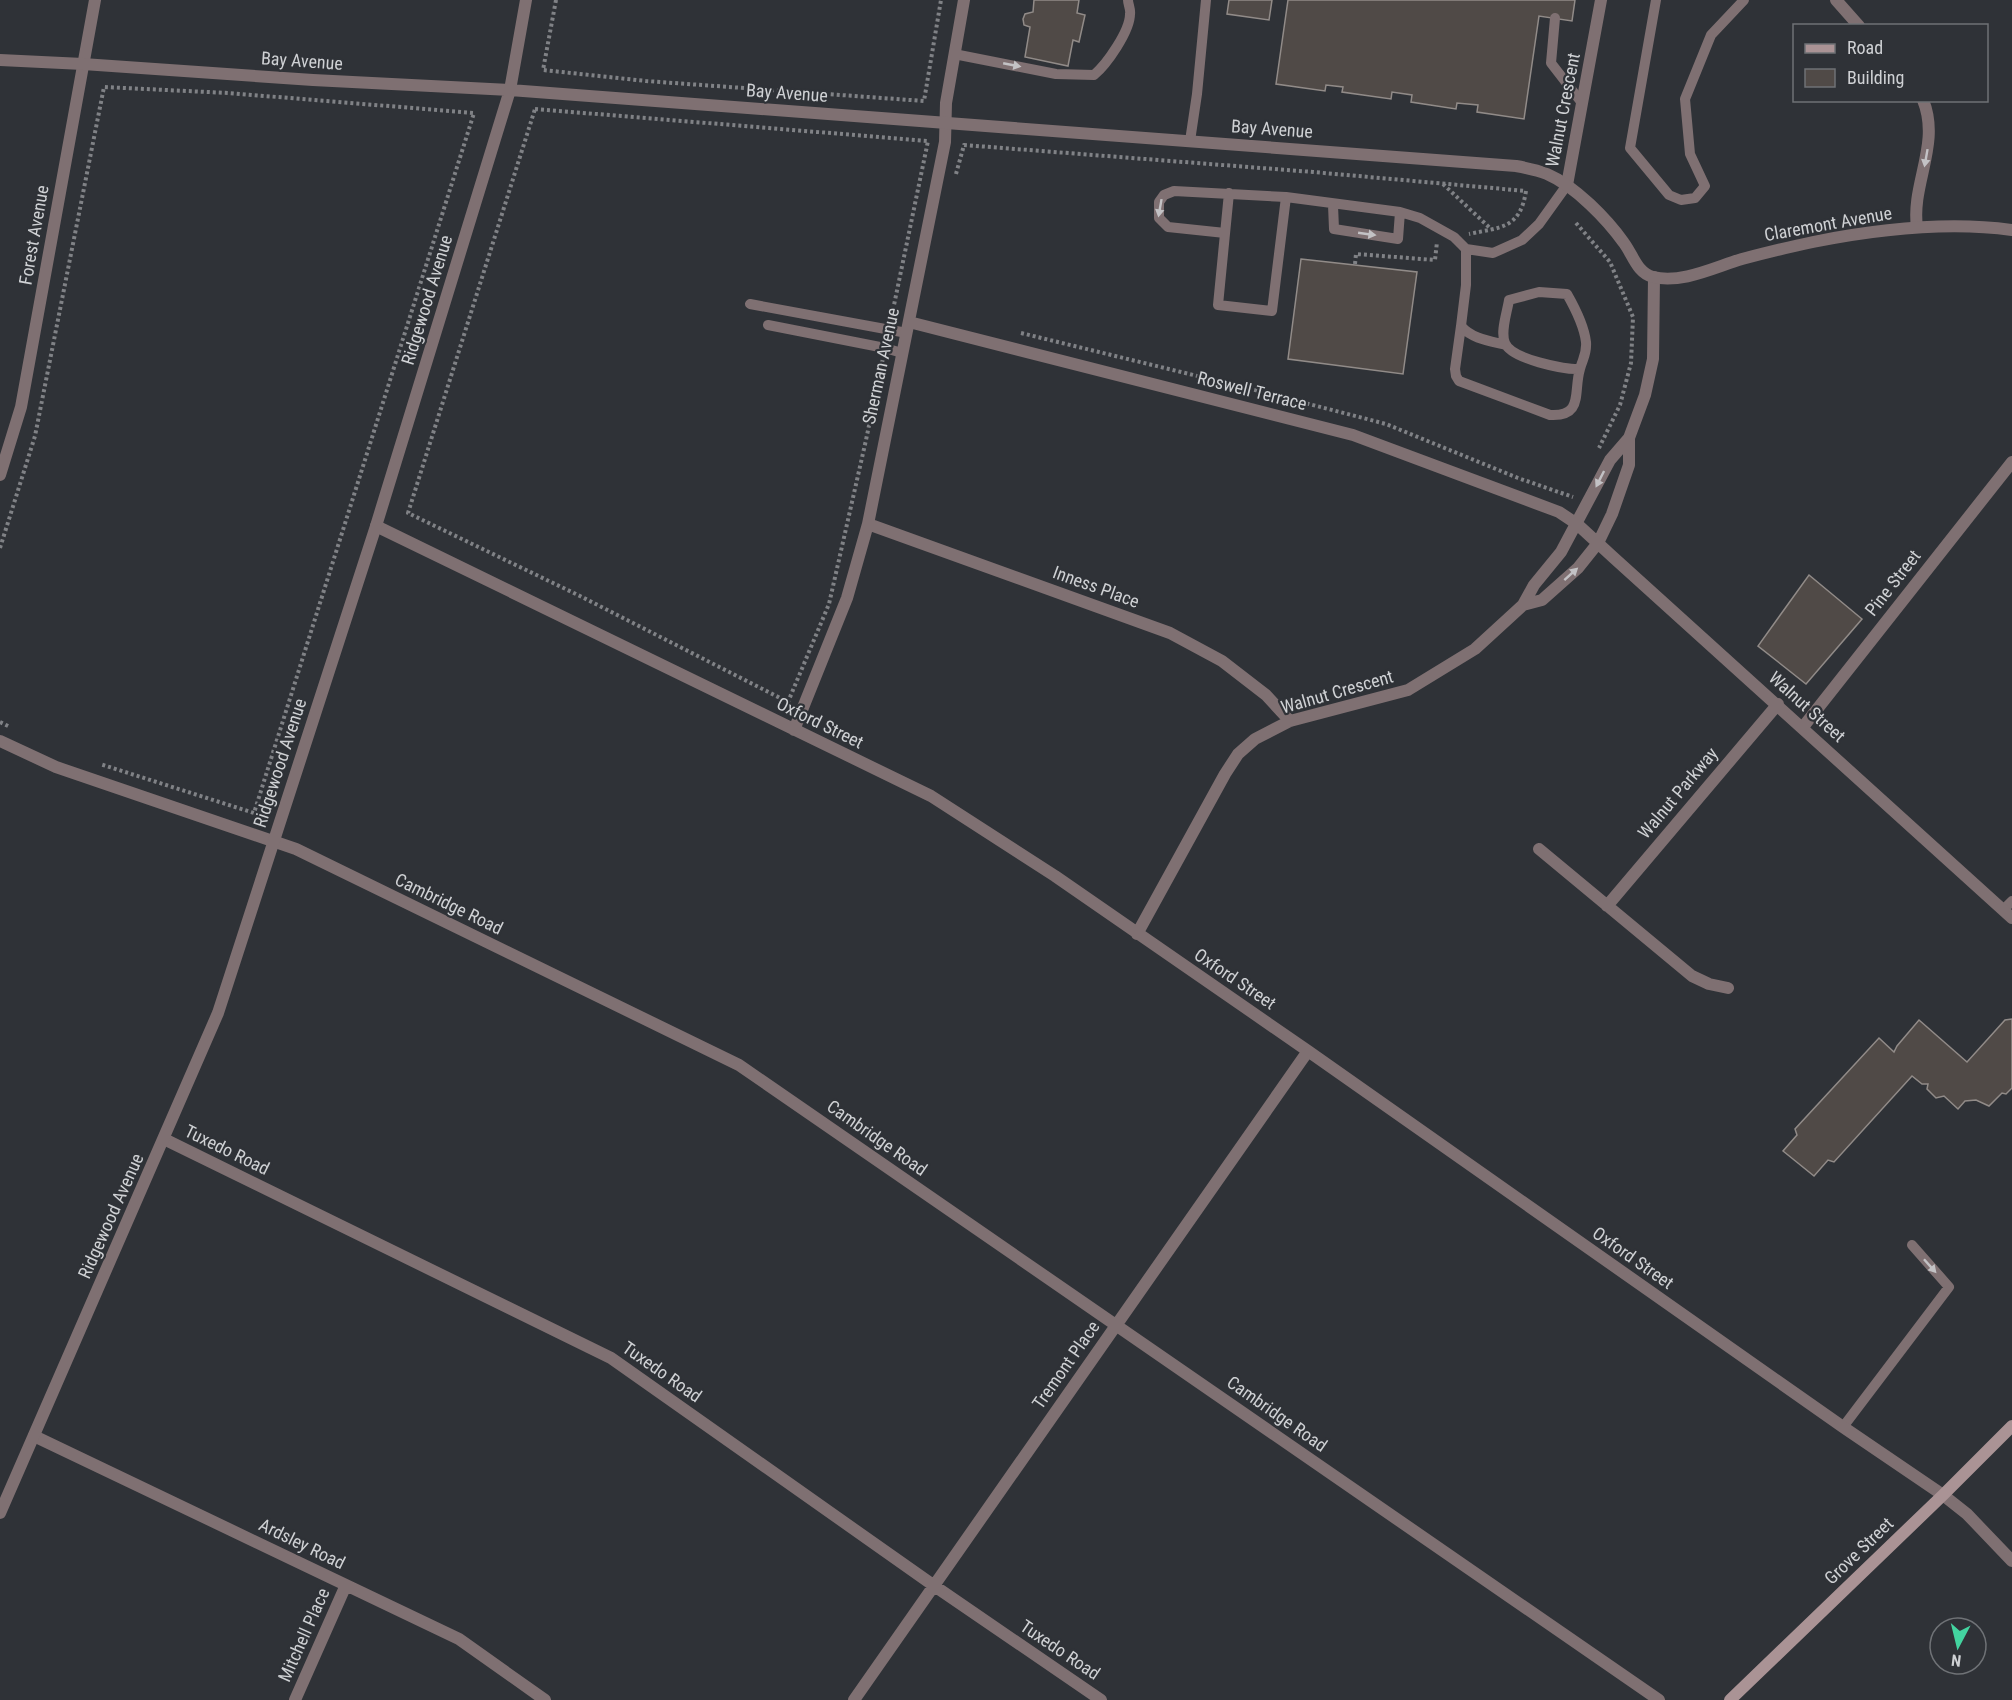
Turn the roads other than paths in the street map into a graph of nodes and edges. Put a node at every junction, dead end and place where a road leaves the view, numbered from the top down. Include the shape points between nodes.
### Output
1 (95, 0) edge
2 (526, 0) edge
3 (964, 0) edge
4 (1128, 0) edge
5 (1206, 0) edge
6 (1601, 0) edge
7 (1656, 0) edge
8 (1744, 0) edge
9 (1836, 0) edge
10 (1555, 18) dead end
11 (1857, 24) edge
12 (954, 54) junction
13 (0, 60) edge
14 (83, 64) junction
15 (510, 90) junction
16 (1924, 102) edge
17 (1582, 103) junction
18 (946, 122) junction
19 (1190, 141) junction
20 (1567, 185) junction
21 (1229, 193) junction
22 (1286, 197) junction
23 (1333, 205) junction
24 (1400, 212) junction
25 (1917, 227) junction
26 (2012, 230) edge
27 (1225, 233) junction
28 (1466, 249) junction
29 (1654, 277) junction
30 (750, 304) dead end
31 (768, 325) dead end
32 (1461, 326) junction
33 (908, 328) junction
34 (1506, 345) junction
35 (902, 353) junction
36 (1580, 369) junction
37 (1629, 438) junction
38 (2012, 462) edge
39 (0, 475) edge
40 (868, 524) junction
41 (1576, 524) junction
42 (376, 526) junction
43 (1598, 543) junction
44 (1523, 605) junction
45 (1778, 704) junction
46 (1290, 721) junction
47 (1803, 727) junction
48 (794, 730) junction
49 (0, 741) edge
50 (273, 840) junction
51 (1539, 849) dead end
52 (1607, 906) junction
53 (2009, 910) edge
54 (1137, 934) junction
55 (1728, 988) dead end
56 (1308, 1051) junction
57 (164, 1139) junction
58 (1912, 1245) dead end
59 (1116, 1325) junction
60 (2012, 1426) edge
61 (1842, 1427) junction
62 (34, 1436) junction
63 (1944, 1495) junction
64 (0, 1514) edge
65 (2012, 1561) edge
66 (346, 1585) junction
67 (933, 1585) junction
68 (295, 1700) edge
69 (545, 1700) edge
70 (854, 1700) edge
71 (1101, 1700) edge
72 (1659, 1700) edge
73 (1730, 1700) edge

1 - 14 street, Forest Avenue
2 - 15 street, Ridgewood Avenue
3 - 12 street, Sherman Avenue
12 -> 4 lane via 1056,74 1094,75 1106,64 1122,37 1131,15
5 - 19 lane
6 - 17 street, Walnut Crescent
7 - 8 lane via 1629,148 1669,195 1681,200 1695,198 1705,186 1690,154 1685,99 1711,35
9 - 11 street
10 - 17 lane via 1551,63
12 - 18 street, Sherman Avenue
13 - 14 street, Bay Avenue
14 - 15 street, Bay Avenue
14 - 39 street, Forest Avenue via 21,407
15 - 18 street, Bay Avenue
15 - 42 street, Ridgewood Avenue
16 -> 25 street via 1930,126
17 - 20 street, Walnut Crescent
18 - 19 street, Bay Avenue
18 - 33 street, Sherman Avenue
19 - 20 street, Bay Avenue via 1516,166 1548,174
20 - 28 lane via 1539,224 1522,240 1493,253
20 - 29 street, Walnut Crescent via 1616,232 1645,274
21 - 22 lane
21 - 27 lane
21 -> 27 lane via 1174,191 1159,202 1159,218 1168,227
22 - 23 lane
22 - 27 lane via 1272,311 1218,305
23 - 24 lane
23 -> 24 lane via 1334,230 1398,239
24 - 28 lane via 1454,237
25 - 26 street, Claremont Avenue
25 - 29 street, Claremont Avenue via 1814,242 1688,276
28 - 32 lane
29 - 37 street, Walnut Crescent via 1653,359
30 - 33 lane via 889,331
31 - 35 lane
32 - 34 lane via 1480,339
32 - 36 lane via 1455,369 1460,381 1550,415 1570,412
33 - 35 street, Sherman Avenue
33 - 41 street, Roswell Terrace via 1353,435 1551,509
34 - 36 lane via 1520,356
34 - 36 lane via 1504,329 1509,300 1539,292 1567,294 1586,339 1586,356
35 - 40 street, Sherman Avenue
37 -> 41 street, Walnut Crescent via 1610,460
37 - 43 street, Walnut Crescent via 1629,465
38 - 47 street, Pine Street
40 - 46 street, Inness Place via 1170,633 1222,661 1266,695
40 - 48 street, Sherman Avenue via 848,598
41 - 43 street, Walnut Street
41 - 44 street, Walnut Crescent
42 - 48 street, Oxford Street
42 - 50 street, Ridgewood Avenue
44 -> 43 street, Walnut Crescent via 1542,600 1578,568
43 - 45 street, Walnut Street
44 - 46 street, Walnut Crescent via 1474,649 1408,690
45 - 47 street, Walnut Street
45 - 52 street, Walnut Parkway
46 - 54 street, Walnut Crescent via 1255,739 1238,754
47 - 53 street, Walnut Street
48 - 54 street, Oxford Street via 932,796
49 - 50 street, Cambridge Road via 56,767
50 - 57 street, Ridgewood Avenue via 218,1013
50 - 59 street, Cambridge Road via 739,1065
51 - 52 street
52 - 55 street via 1692,976
54 - 56 street, Oxford Street
56 - 59 street, Tremont Place
56 - 61 street, Oxford Street
57 - 62 street, Ridgewood Avenue
57 - 67 street, Tuxedo Road via 611,1358
58 -> 61 lane via 1949,1287
59 - 67 street, Tremont Place
59 - 72 street, Cambridge Road
60 - 63 main road, Grove Street
61 - 63 street, Oxford Street
62 - 64 street, Ridgewood Avenue
62 - 66 street, Ardsley Road
63 - 65 street, Oxford Street
63 - 73 main road, Grove Street
66 - 68 street, Mitchell Place
66 - 69 street, Ardsley Road via 459,1639
67 - 70 street, Tremont Place
67 - 71 street, Tuxedo Road

